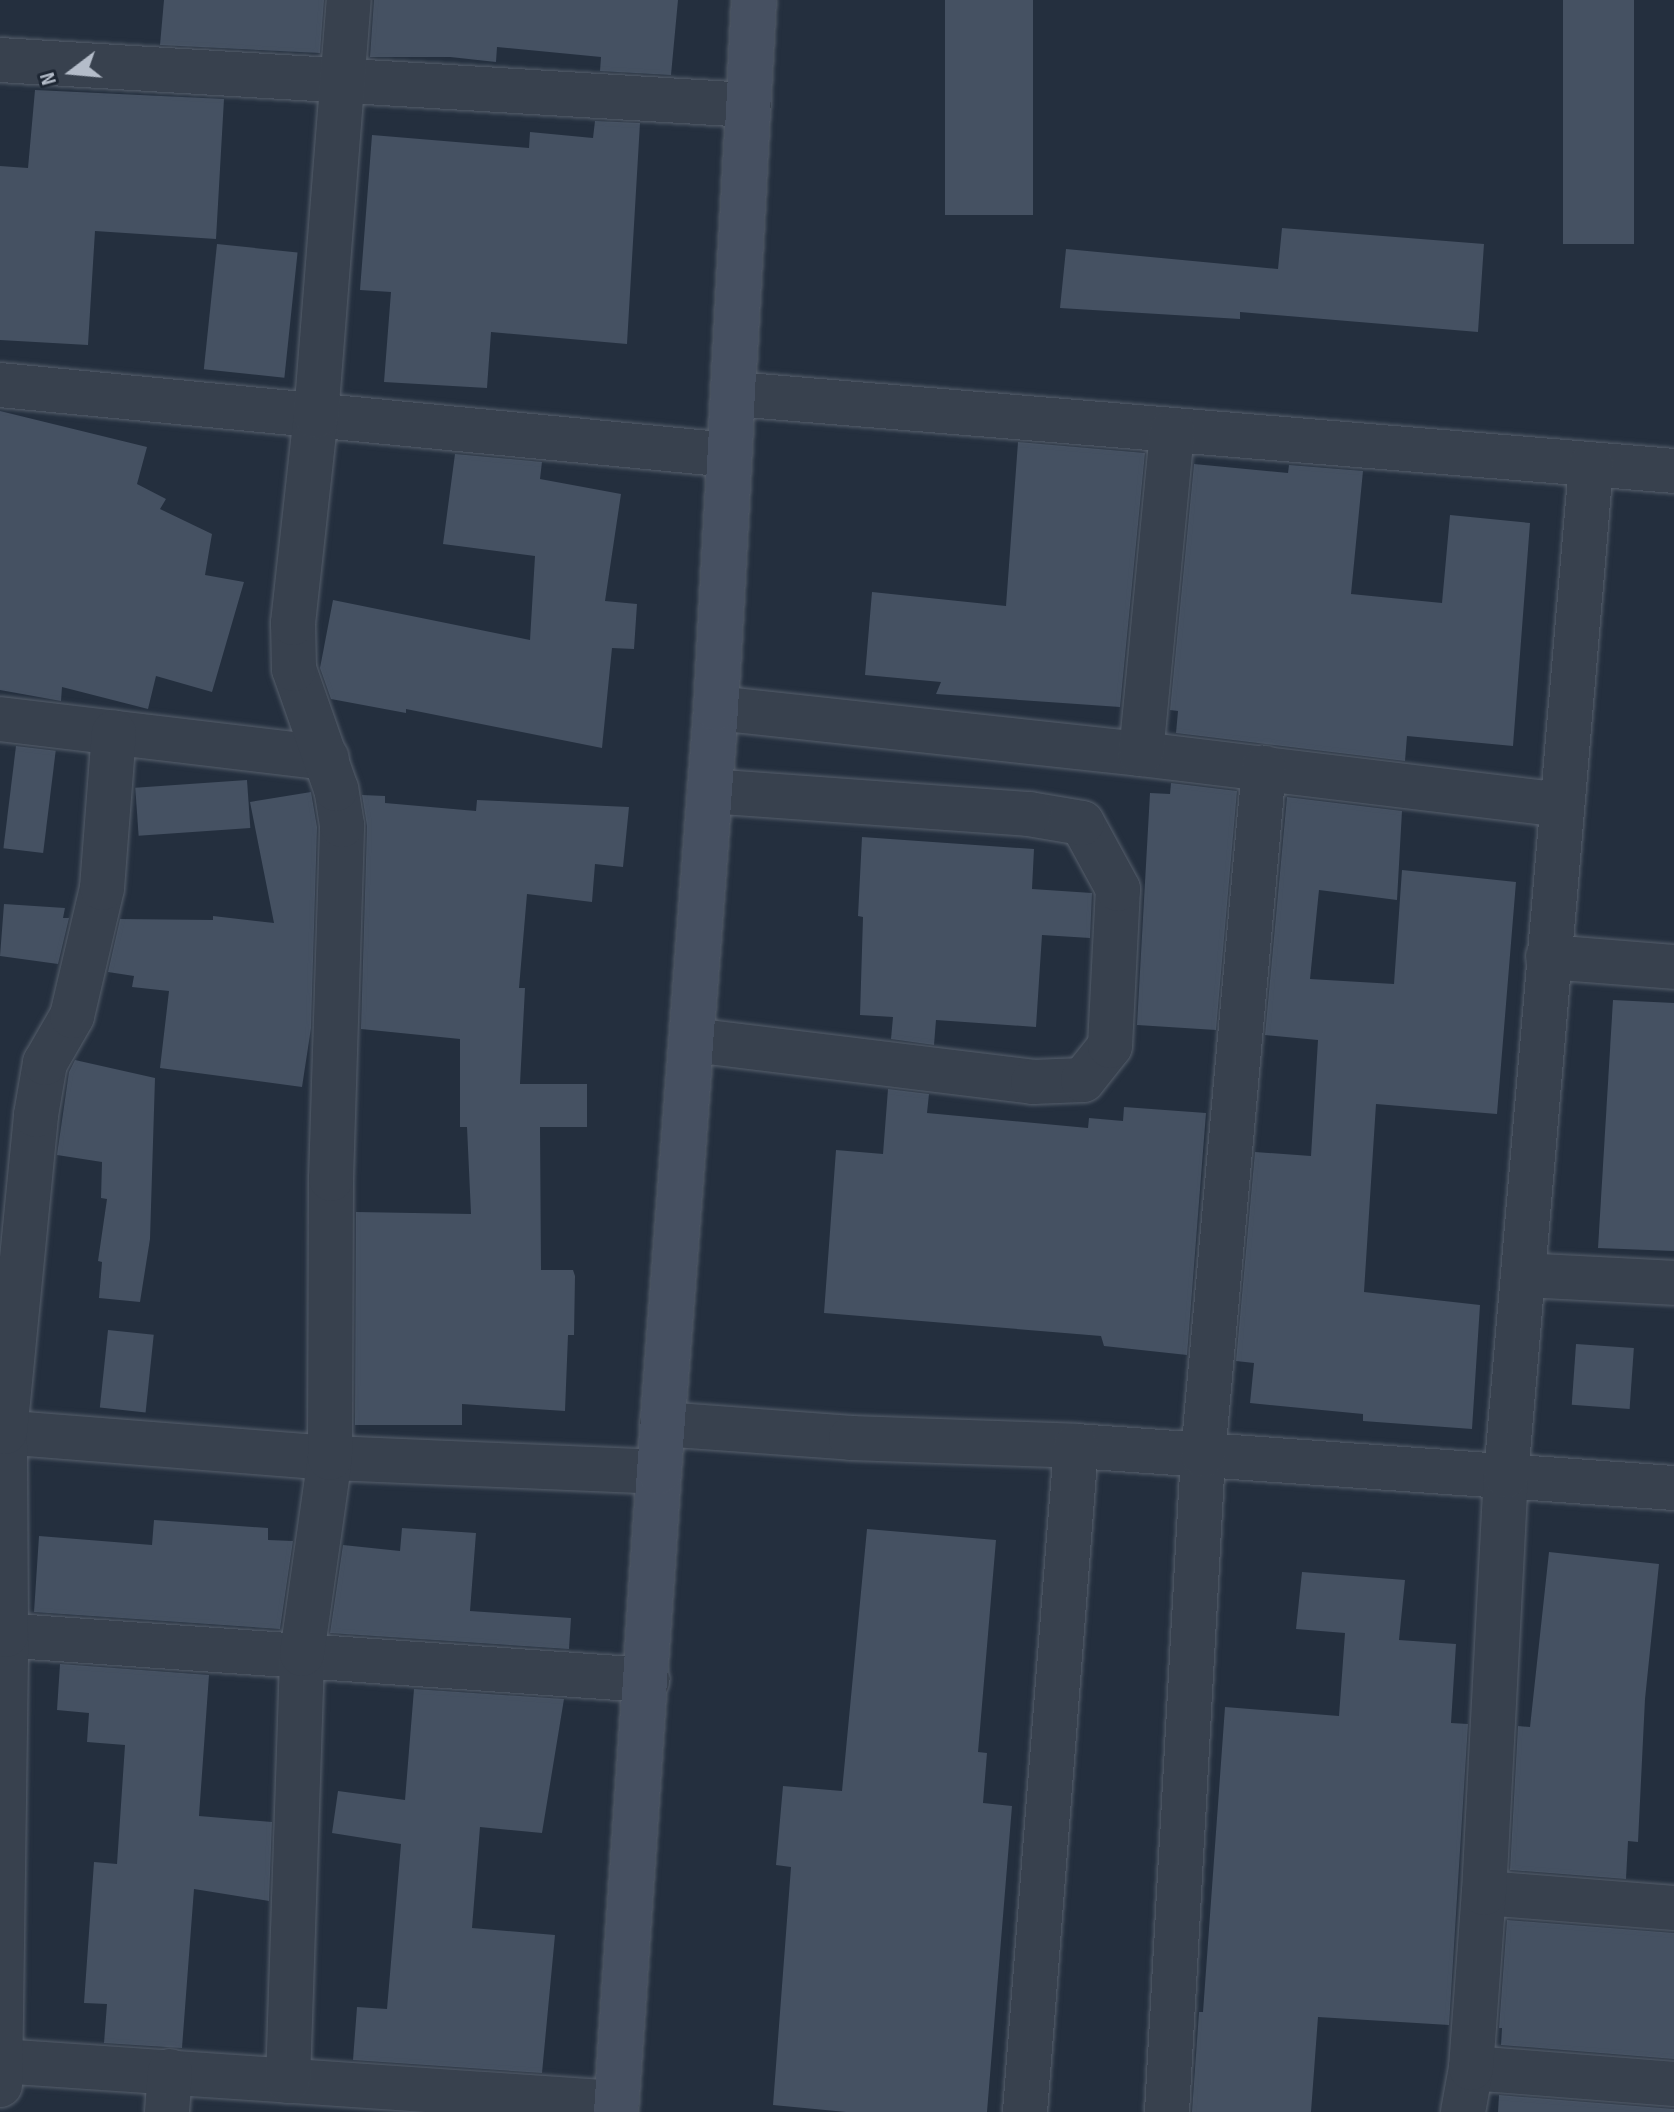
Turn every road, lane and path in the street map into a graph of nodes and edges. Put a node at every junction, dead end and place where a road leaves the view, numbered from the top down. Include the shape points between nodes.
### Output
1 (349, 0) edge
2 (754, 0) edge
3 (0, 60) edge
4 (341, 79) junction
5 (749, 105) junction
6 (0, 385) edge
7 (734, 394) junction
8 (316, 416) junction
9 (1172, 430) junction
10 (729, 455) junction
11 (1591, 465) junction
12 (1674, 471) edge
13 (716, 708) junction
14 (0, 719) edge
15 (114, 732) junction
16 (1141, 754) junction
17 (327, 758) junction
18 (1264, 768) junction
19 (710, 791) junction
20 (1560, 805) junction
21 (1548, 957) junction
22 (1674, 967) edge
23 (692, 1040) junction
24 (1523, 1275) junction
25 (1674, 1283) edge
26 (662, 1424) junction
27 (2, 1432) edge
28 (1076, 1446) junction
29 (1203, 1455) junction
30 (330, 1458) junction
31 (659, 1472) junction
32 (1506, 1476) junction
33 (1674, 1488) edge
34 (3, 1635) edge
35 (302, 1654) junction
36 (647, 1680) junction
37 (1484, 1893) junction
38 (1674, 1908) edge
39 (1471, 2068) junction
40 (1, 2069) edge
41 (288, 2081) junction
42 (1674, 2084) edge
43 (169, 2092) edge
44 (616, 2107) edge
45 (1025, 2112) edge
46 (1167, 2112) edge
47 (1463, 2112) edge

1 - 4 street
2 - 5 street
3 - 4 street
4 - 5 street
4 - 8 street
5 - 7 street
6 - 8 street
7 - 9 street
7 - 10 street
8 - 10 street
8 - 17 street via 293,623 294,669
9 - 11 street
9 - 16 street
10 - 13 street
11 - 12 street
11 - 20 street
13 - 16 street
13 - 19 street
14 - 15 street
15 - 17 street
15 - 27 street via 102,888 72,1016 45,1063 38,1102
16 - 18 street
17 - 30 street via 342,825 331,1179
18 - 20 street
18 - 29 street
19 - 23 street
19 - 23 street via 1029,814 1082,823 1118,889 1110,1046 1083,1080 1033,1082
20 - 21 street
21 - 22 street
21 - 24 street
23 - 26 street
24 - 25 street
24 - 32 street
26 - 28 street
26 - 31 street
27 - 30 street
27 - 34 street
28 - 29 street
28 - 45 street
29 - 32 street
29 - 46 street
30 - 31 street
30 - 35 street
31 - 36 street
32 - 33 street
32 - 37 street
34 - 35 street
34 - 40 street
35 - 36 street
35 - 41 street
36 - 44 street
37 - 38 street
37 - 39 street
39 - 42 street
39 - 47 street
40 - 43 street
41 - 43 street
41 - 44 street

